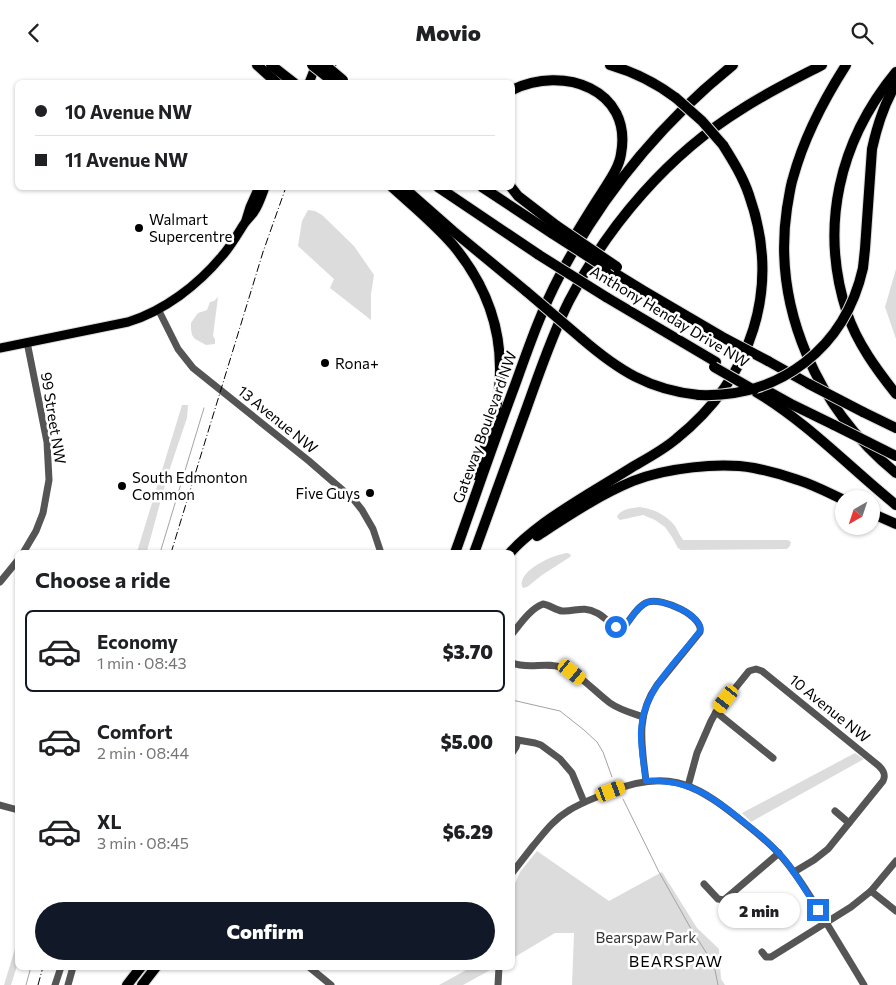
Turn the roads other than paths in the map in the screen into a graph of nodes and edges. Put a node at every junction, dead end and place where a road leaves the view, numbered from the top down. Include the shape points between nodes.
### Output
1 (256, 65) edge
2 (271, 65) edge
3 (312, 65) edge
4 (316, 65) edge
5 (325, 65) edge
6 (610, 65) edge
7 (733, 65) edge
8 (822, 65) edge
9 (846, 65) edge
10 (896, 71) edge
11 (274, 80) edge
12 (291, 80) edge
13 (311, 80) edge
14 (338, 80) edge
15 (339, 80) edge
16 (896, 84) edge
17 (515, 87) edge
18 (258, 190) edge
19 (265, 190) edge
20 (395, 190) edge
21 (406, 190) edge
22 (442, 190) edge
23 (487, 190) edge
24 (513, 190) edge
25 (246, 221) junction
26 (555, 230) junction
27 (158, 309) junction
28 (27, 342) junction
29 (0, 348) edge
30 (524, 361) junction
31 (757, 389) junction
32 (896, 394) edge
33 (896, 428) edge
34 (896, 456) edge
35 (896, 473) edge
36 (835, 496) edge
37 (896, 505) edge
38 (880, 517) edge
39 (896, 524) edge
40 (26, 550) edge
41 (380, 550) edge
42 (454, 550) edge
43 (455, 550) edge
44 (475, 550) edge
45 (515, 550) edge
46 (515, 551) edge
47 (15, 564) edge
48 (0, 582) edge
49 (515, 631) edge
50 (515, 664) edge
51 (716, 712) junction
52 (643, 717) junction
53 (515, 739) edge
54 (773, 758) dead end
55 (646, 781) junction
56 (688, 786) junction
57 (584, 802) junction
58 (0, 805) edge
59 (15, 809) edge
60 (835, 811) dead end
61 (849, 823) junction
62 (779, 853) junction
63 (896, 861) edge
64 (515, 869) edge
65 (794, 872) junction
66 (704, 884) dead end
67 (871, 891) junction
68 (896, 911) edge
69 (826, 923) junction
70 (762, 952) dead end
71 (60, 970) edge
72 (73, 970) edge
73 (138, 970) edge
74 (313, 970) edge
75 (499, 970) edge
76 (154, 971) edge
77 (55, 985) edge
78 (68, 985) edge
79 (126, 985) edge
80 (143, 985) edge
81 (331, 985) edge
82 (498, 985) edge
83 (864, 985) edge

1 - 11 highway
2 - 12 highway
3 - 14 highway, bridge
4 - 13 main road
5 - 15 highway, bridge
6 - 45 highway, bridge via 650,81 676,98 723,145 742,178 758,225 762,257 762,290 755,327 729,381 701,417 656,453 560,511 528,535
7 - 30 highway, Gateway Boulevard NW via 673,118 602,205 560,276
8 - 44 highway via 777,87 704,135 665,171 614,229 576,287 558,326
9 - 35 highway via 811,127 792,179 784,263 796,329 820,382 844,421
10 - 32 highway via 869,109 851,145 839,189 835,232 836,261 848,314 868,356
16 - 21 highway, bridge via 882,112 872,149 865,249 854,297 842,322 804,364 755,389 713,396 684,394 635,377 581,338
17 - 30 highway via 542,74 563,73 584,79 606,94 616,108 623,139 618,165 567,250 547,291
18 - 25 main road
19 - 25 main road via 255,211
20 - 42 highway via 447,239 467,263 477,279 496,327 500,366 495,411
22 - 31 highway, Anthony Henday Drive NW, bridge via 539,255
23 - 26 highway
24 - 26 highway
25 - 27 main road via 214,265 184,292
26 - 33 highway, Anthony Henday Drive NW, bridge via 726,339
27 - 28 main road via 128,322
27 - 41 street, 13 Avenue NW via 178,349 194,368 354,500 373,529
28 - 29 main road
28 - 40 street, 99 Street NW via 47,442 50,480 43,513
30 - 43 highway, Gateway Boulevard NW
31 - 34 highway, Anthony Henday Drive NW, bridge
31 - 37 highway
36 - 46 highway via 801,480 752,468 689,468 648,476 620,488 558,522
38 - 39 highway
47 - 48 street
49 - 52 street via 532,611 544,604 563,611 592,611 620,628 643,604 652,601 674,605 683,611 701,627 654,689
50 - 52 street via 564,668 612,705
51 - 54 street
51 - 56 street via 702,740
51 - 61 street, 10 Avenue NW via 749,671 762,671 879,766 885,773 884,779
52 - 55 street via 641,738
53 - 57 street via 541,745 560,759 572,773
55 - 56 street
55 - 57 street
56 - 62 street via 718,802
57 - 64 street via 552,823
58 - 59 street
60 - 61 street
61 - 65 street via 824,852
62 - 65 street
62 - 66 street via 724,900 718,899
63 - 67 street
65 - 69 street
67 - 68 street
67 - 69 street
69 - 70 street via 771,957
69 - 83 street
71 - 77 street
72 - 78 street
73 - 79 highway
74 - 81 street
75 - 82 street
76 - 80 highway

